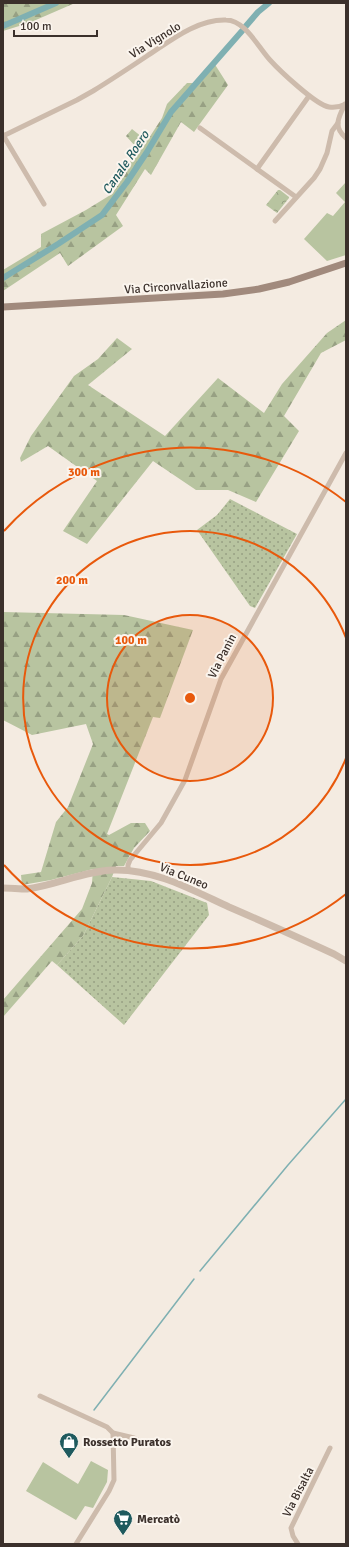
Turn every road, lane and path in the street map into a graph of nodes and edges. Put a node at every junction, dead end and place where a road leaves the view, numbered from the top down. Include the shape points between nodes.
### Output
1 (309, 96) junction
2 (346, 104) edge
3 (338, 123) junction
4 (200, 128) dead end
5 (3, 136) edge
6 (346, 138) edge
7 (257, 169) junction
8 (296, 197) junction
9 (44, 204) dead end
10 (275, 221) dead end
11 (346, 263) edge
12 (3, 307) edge
13 (346, 453) edge
14 (128, 871) junction
15 (3, 888) edge
16 (346, 961) edge
17 (40, 1396) dead end
18 (113, 1433) junction
19 (146, 1445) dead end
20 (330, 1448) dead end
21 (76, 1544) edge
22 (298, 1544) edge

1 - 2 street, Via Vignolo via 327,107 338,108
1 - 5 street, Via Vignolo via 269,59 242,25 226,20 211,22 186,31 77,100
1 - 7 street
2 - 3 street
3 - 6 street via 340,133
3 - 8 street via 332,131 320,169
4 - 7 street
5 - 9 street, Via Vignolo
7 - 8 street
8 - 10 street
11 - 12 main road, Via Circonvallazione via 289,282 223,294
13 - 14 street, Via Panin via 221,679 185,780 161,824 130,860
14 - 15 street, Via Cuneo via 93,873 27,889
14 - 16 street, Via Cuneo via 146,873 174,882
17 - 18 street via 107,1427
18 - 19 street via 134,1438
18 - 21 street via 114,1480
20 - 22 street, Via Bisalta via 291,1528

